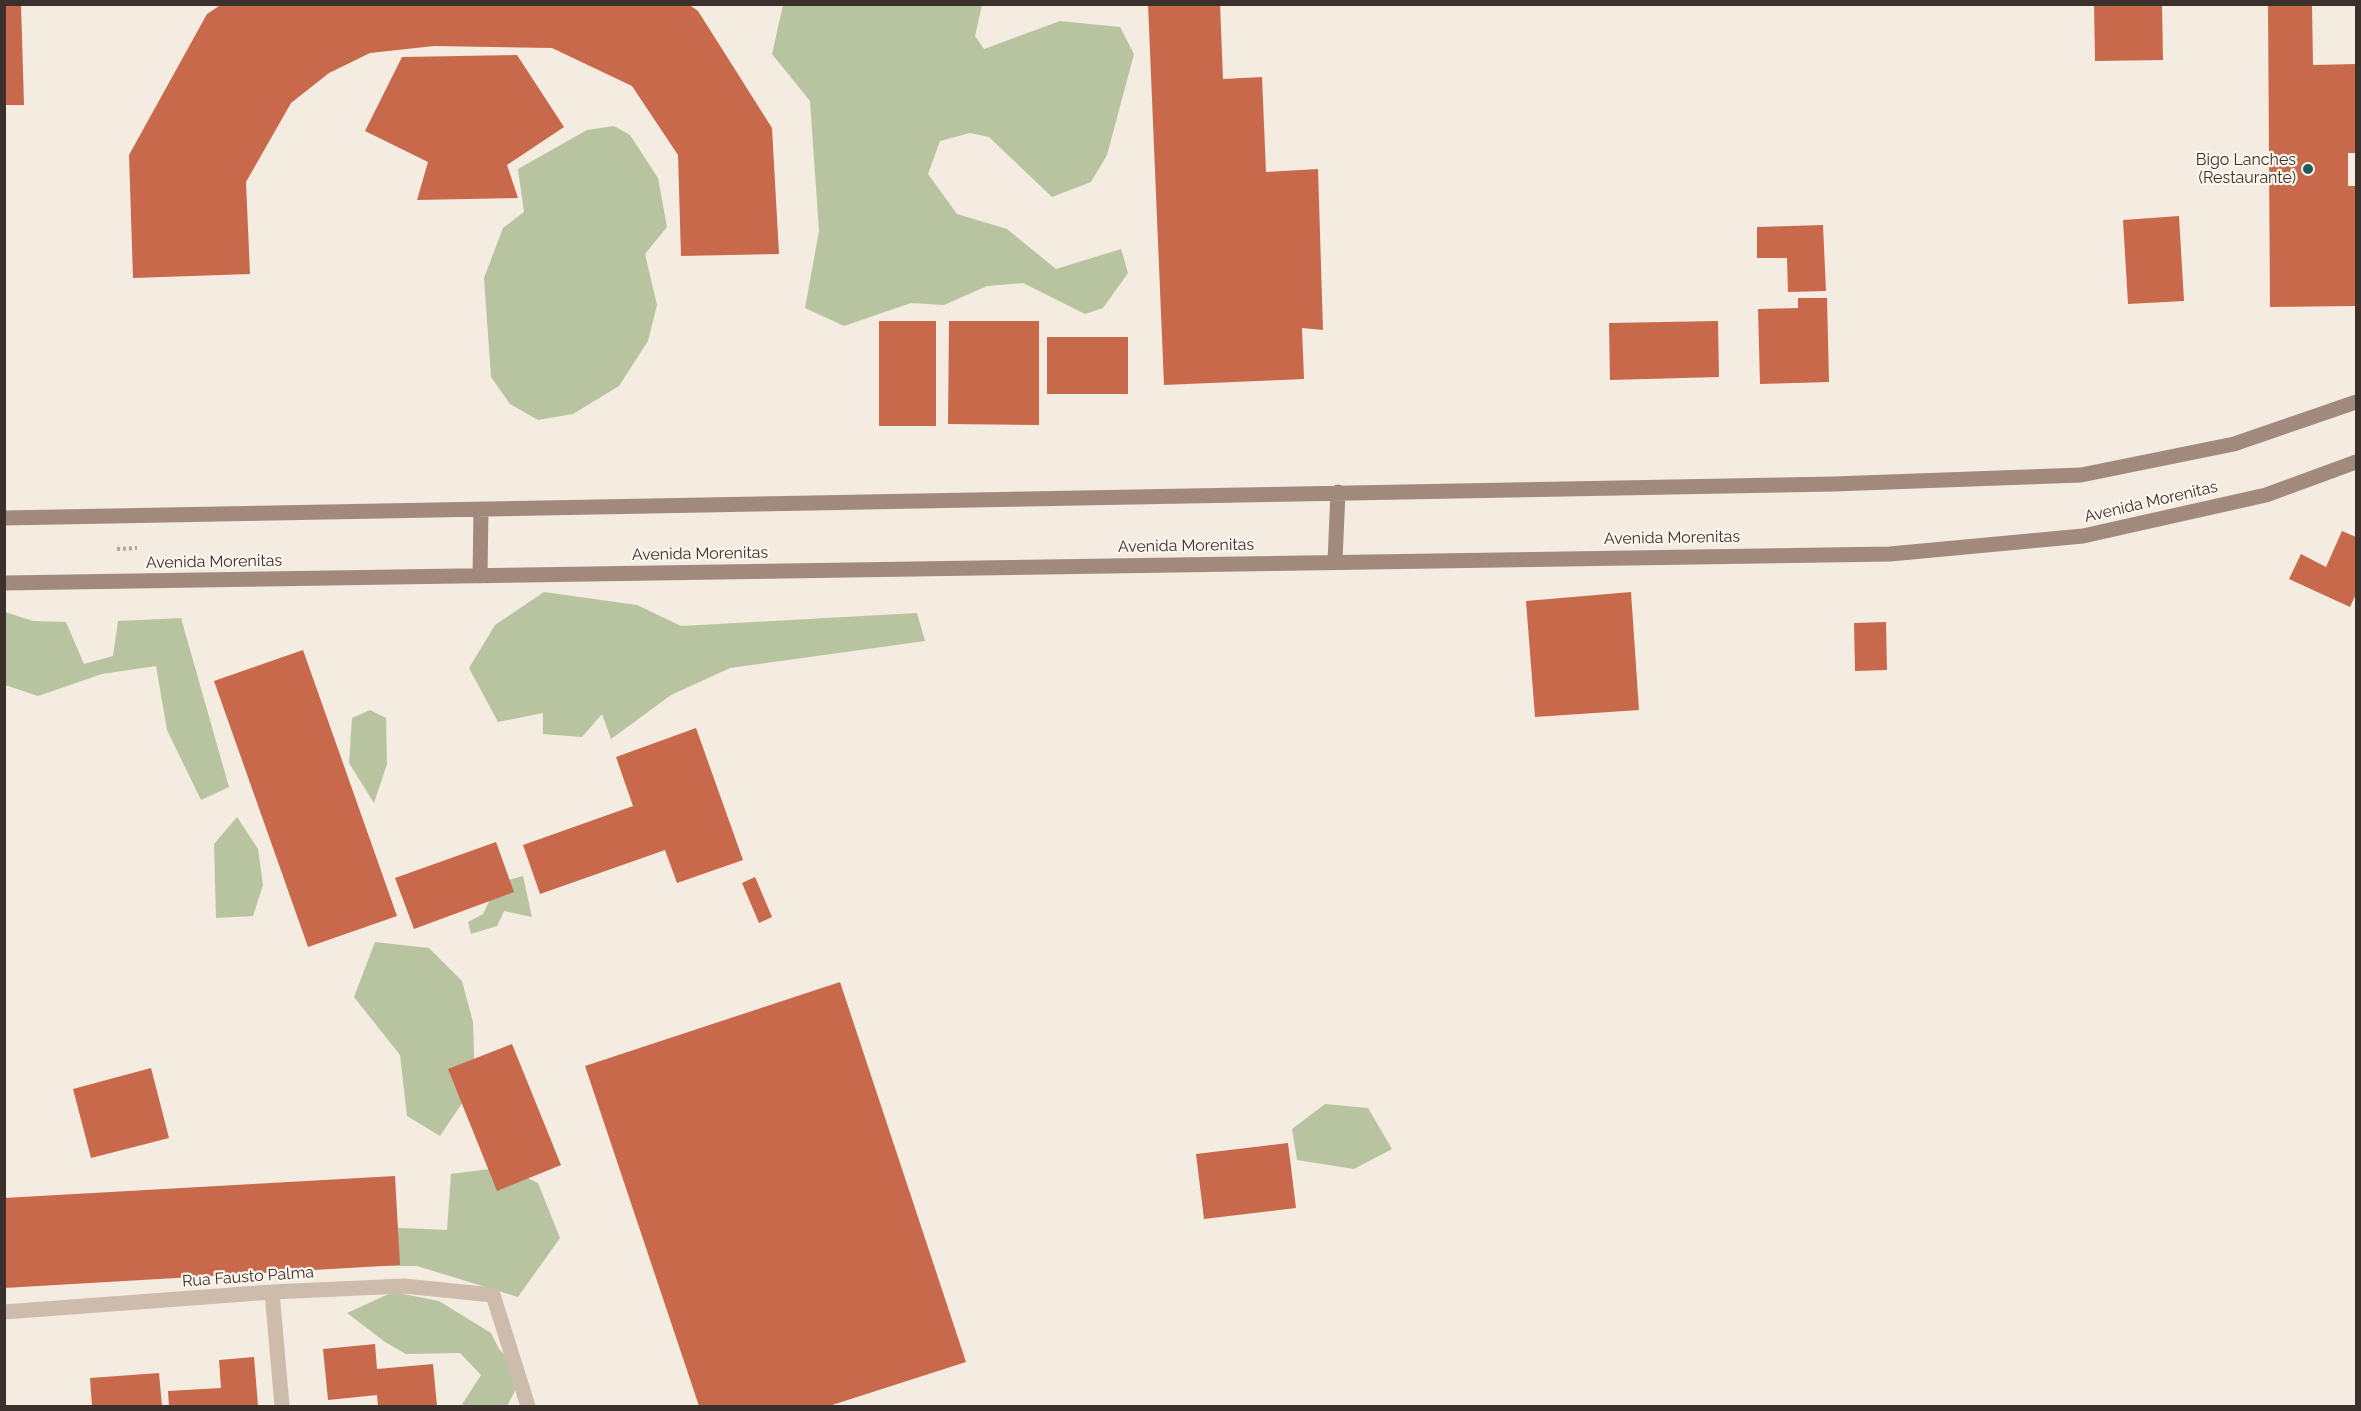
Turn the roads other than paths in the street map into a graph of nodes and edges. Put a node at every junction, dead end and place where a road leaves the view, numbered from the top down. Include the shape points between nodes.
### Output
1 (2356, 402) edge
2 (2356, 462) edge
3 (1338, 492) junction
4 (482, 509) junction
5 (4, 518) edge
6 (1335, 561) junction
7 (480, 576) junction
8 (4, 583) edge
9 (272, 1292) junction
10 (4, 1312) edge
11 (282, 1407) edge
12 (528, 1407) edge

1 - 3 main road via 2234,444 2081,475 1834,484
2 - 6 main road, Avenida Morenitas via 2266,495 2083,536 1890,554
3 - 4 main road
3 - 6 main road
4 - 5 main road
4 - 7 main road
6 - 7 main road, Avenida Morenitas
7 - 8 main road, Avenida Morenitas
9 - 10 street, Rua Fausto Palma
9 - 11 street
9 - 12 street, Rua Fausto Palma via 404,1286 493,1295

